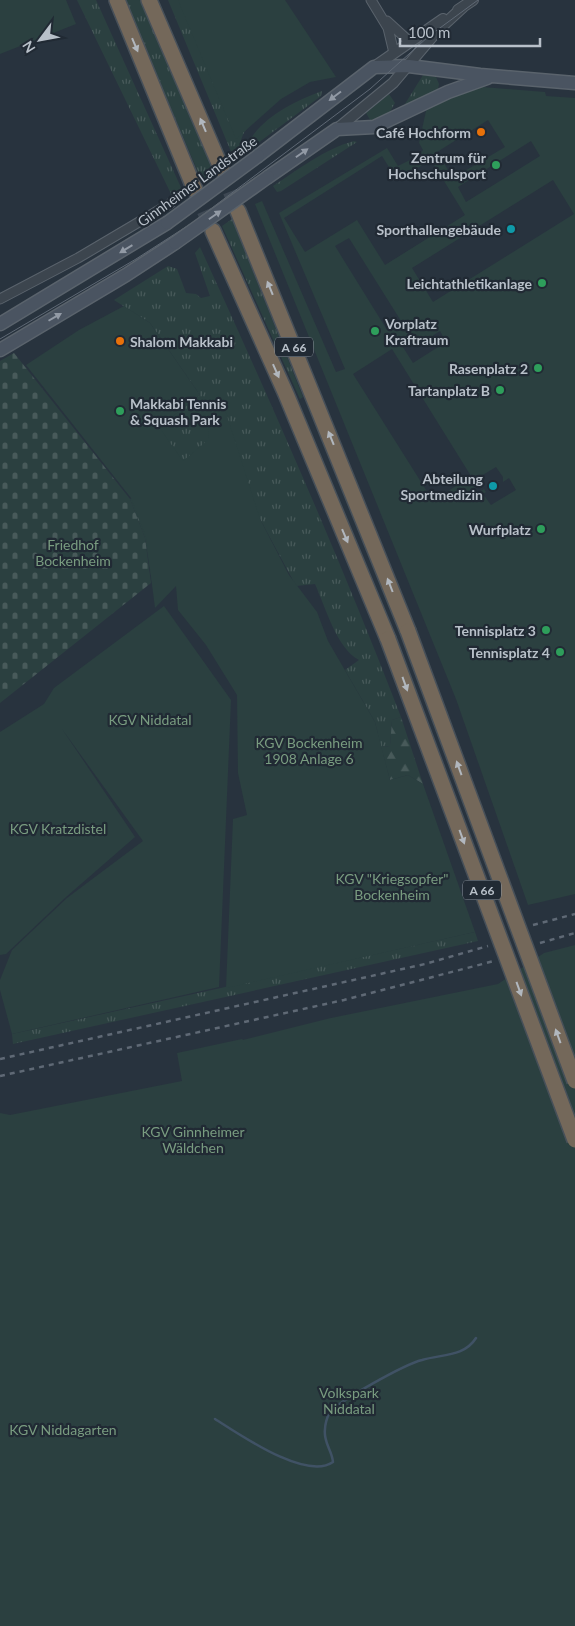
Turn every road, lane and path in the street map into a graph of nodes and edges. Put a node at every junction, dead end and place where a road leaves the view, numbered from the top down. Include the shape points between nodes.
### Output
1 (116, 0) edge
2 (149, 0) edge
3 (371, 0) edge
4 (473, 0) edge
5 (463, 7) junction
6 (382, 16) junction
7 (410, 42) junction
8 (394, 53) junction
9 (419, 53) junction
10 (409, 66) junction
11 (374, 67) junction
12 (437, 69) junction
13 (492, 76) junction
14 (575, 83) edge
15 (432, 100) junction
16 (336, 129) junction
17 (222, 170) tunnel mouth
18 (196, 190) tunnel mouth
19 (171, 203) dead end
20 (238, 211) tunnel mouth
21 (213, 231) tunnel mouth
22 (0, 298) edge
23 (0, 324) edge
24 (0, 350) edge
25 (575, 1081) edge
26 (575, 1140) edge

1 -> 18 highway
17 -> 2 highway
3 - 6 street
4 - 5 street
5 - 7 street
5 - 9 street
6 - 7 street
6 - 8 street
7 - 8 street
7 - 9 street
8 - 11 street
9 - 10 street
9 - 12 street
10 - 11 main road
10 - 12 main road
10 - 16 street
11 -> 23 main road, Ginnheimer Landstraße, bridge via 167,223
12 - 13 main road
12 - 15 main road via 444,83
13 - 14 main road
13 - 15 main road
15 - 16 main road via 374,127
24 -> 16 main road, bridge via 126,276
19 - 22 street via 78,258
25 -> 20 highway, A 66, bridge via 408,630
21 -> 26 highway, A 66, bridge via 286,394 388,639

